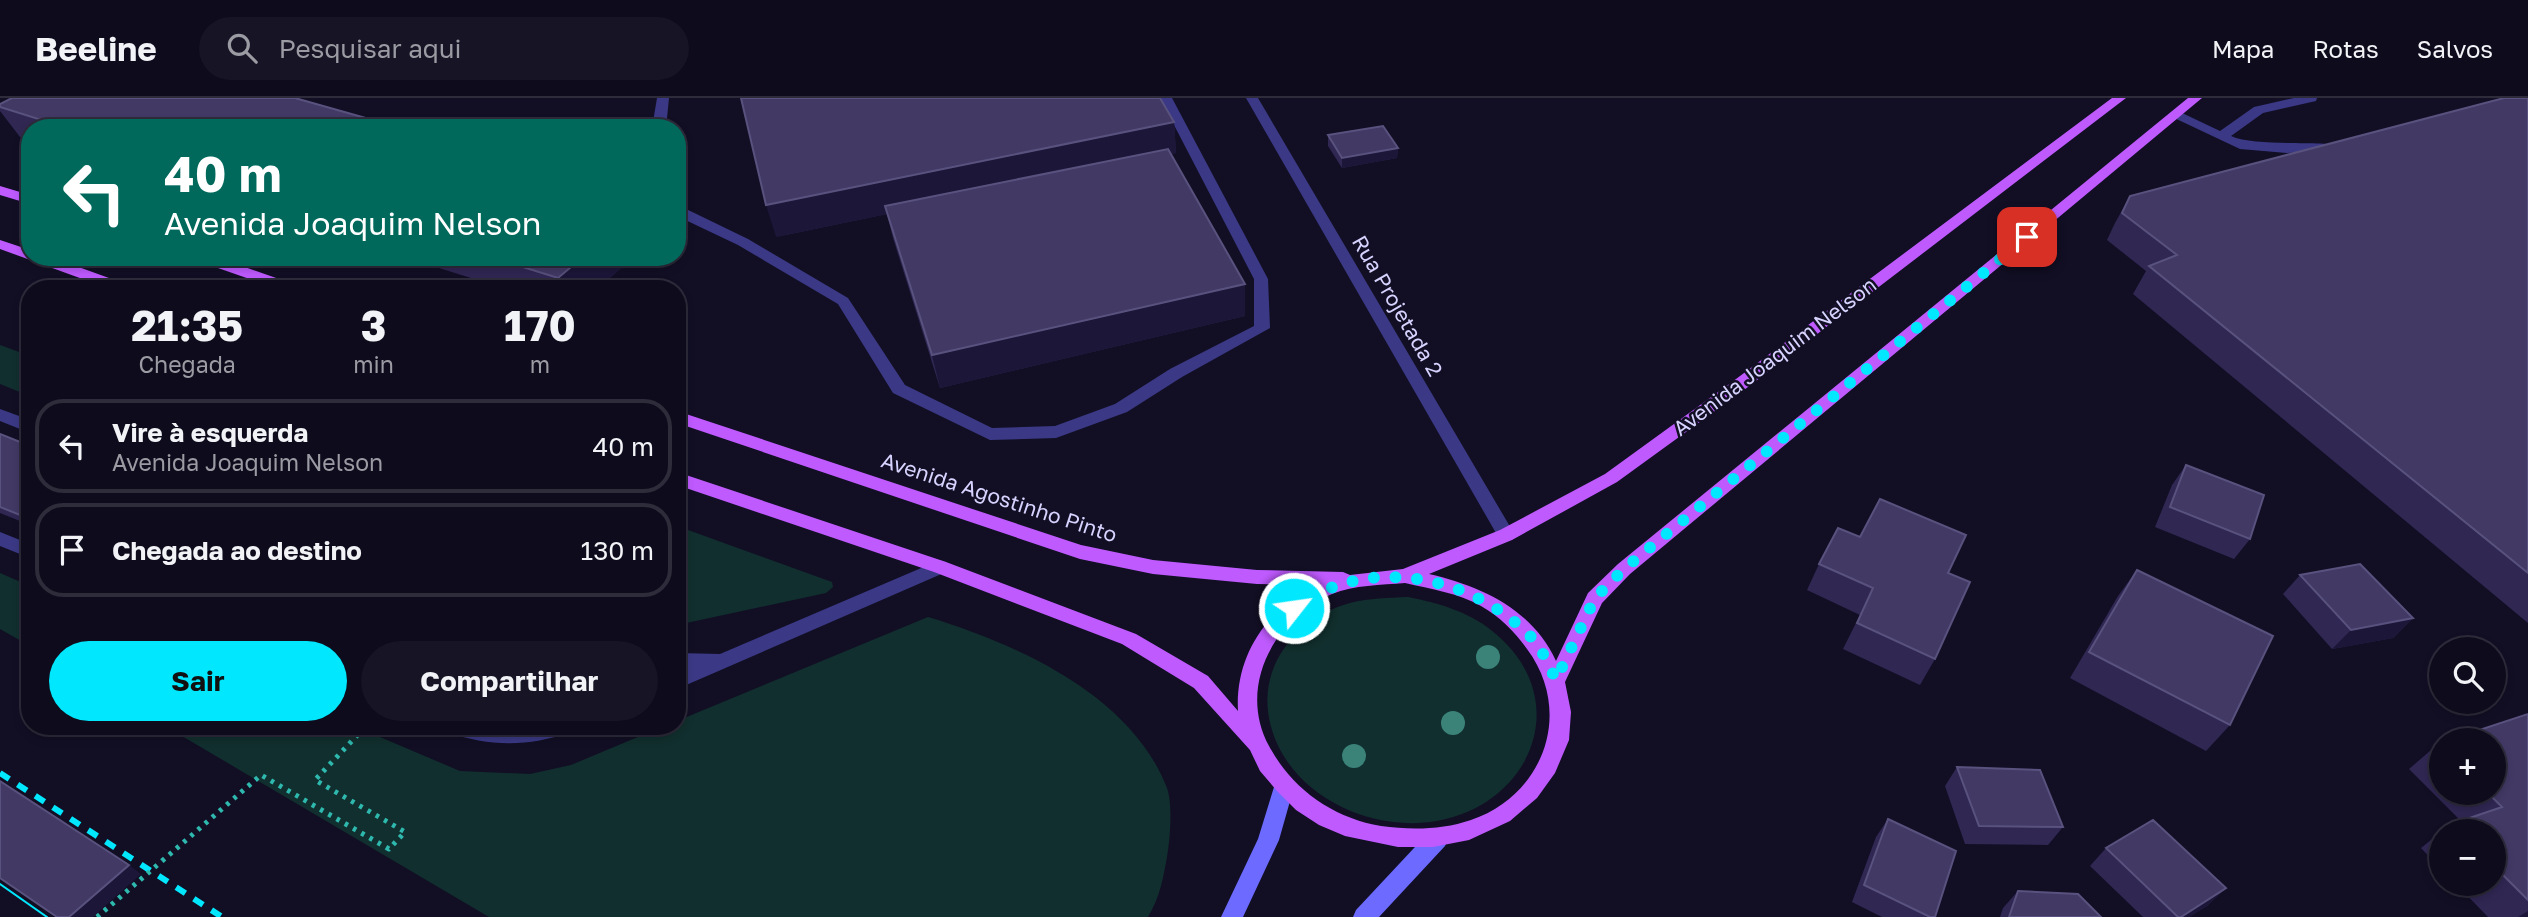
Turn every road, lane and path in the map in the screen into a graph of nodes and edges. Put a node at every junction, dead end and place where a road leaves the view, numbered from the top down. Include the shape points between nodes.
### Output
1 (663, 98) edge
2 (1166, 98) edge
3 (1252, 98) edge
4 (2120, 98) edge
5 (2196, 98) edge
6 (2311, 98) edge
7 (2175, 115) junction
8 (660, 119) edge
9 (2222, 136) junction
10 (2351, 142) edge
11 (2287, 149) junction
12 (2262, 160) edge
13 (0, 190) edge
14 (21, 197) edge
15 (686, 214) edge
16 (0, 244) edge
17 (21, 252) edge
18 (62, 266) edge
19 (226, 266) edge
20 (101, 280) edge
21 (268, 280) edge
22 (0, 415) edge
23 (686, 420) edge
24 (21, 423) edge
25 (686, 481) edge
26 (1506, 536) junction
27 (0, 539) edge
28 (21, 547) edge
29 (940, 567) junction
30 (1405, 576) junction
31 (1357, 579) junction
32 (725, 660) junction
33 (686, 661) edge
34 (686, 677) edge
35 (1556, 680) junction
36 (358, 735) edge
37 (489, 735) edge
38 (536, 735) edge
39 (1255, 744) junction
40 (1284, 787) junction
41 (1437, 839) junction
42 (102, 896) edge
43 (113, 904) junction
44 (97, 917) edge
45 (1233, 917) edge
46 (1364, 917) edge

1 - 8 street
2 - 15 street via 1261,279 1262,328 1175,373 1121,408 1056,432 990,434 900,389 843,301
3 - 26 street, Rua Projetada 2
4 - 26 main road, Avenida Joaquim Nelson via 1611,478
5 - 7 main road
6 - 9 street via 2259,110
7 - 9 street
7 - 35 main road via 1624,569 1595,598
9 - 11 street via 2240,145
10 - 11 street
11 - 12 street
13 - 14 main road
16 - 17 main road
18 - 20 main road
19 - 21 main road
22 - 24 street
23 - 31 main road, Avenida Agostinho Pinto via 1080,552 1153,567 1257,577
25 - 29 main road
26 - 30 main road, Avenida Joaquim Nelson
27 - 28 street
29 - 32 street
29 - 39 main road via 1129,639 1202,682
30 - 31 main road
30 - 35 main road via 1454,586 1499,608 1534,640
31 - 39 main road via 1313,594 1276,621 1254,657 1245,700
32 - 33 street
32 - 34 street
35 - 41 main road via 1562,721 1553,762 1527,798 1487,825
36 - 43 path, bridge via 315,780 405,832 389,849 261,775
37 - 38 street
39 - 40 main road
40 - 41 main road via 1327,819 1359,830 1381,837
40 - 45 main road via 1268,840
41 - 46 main road
42 - 43 path
43 - 44 path, bridge

